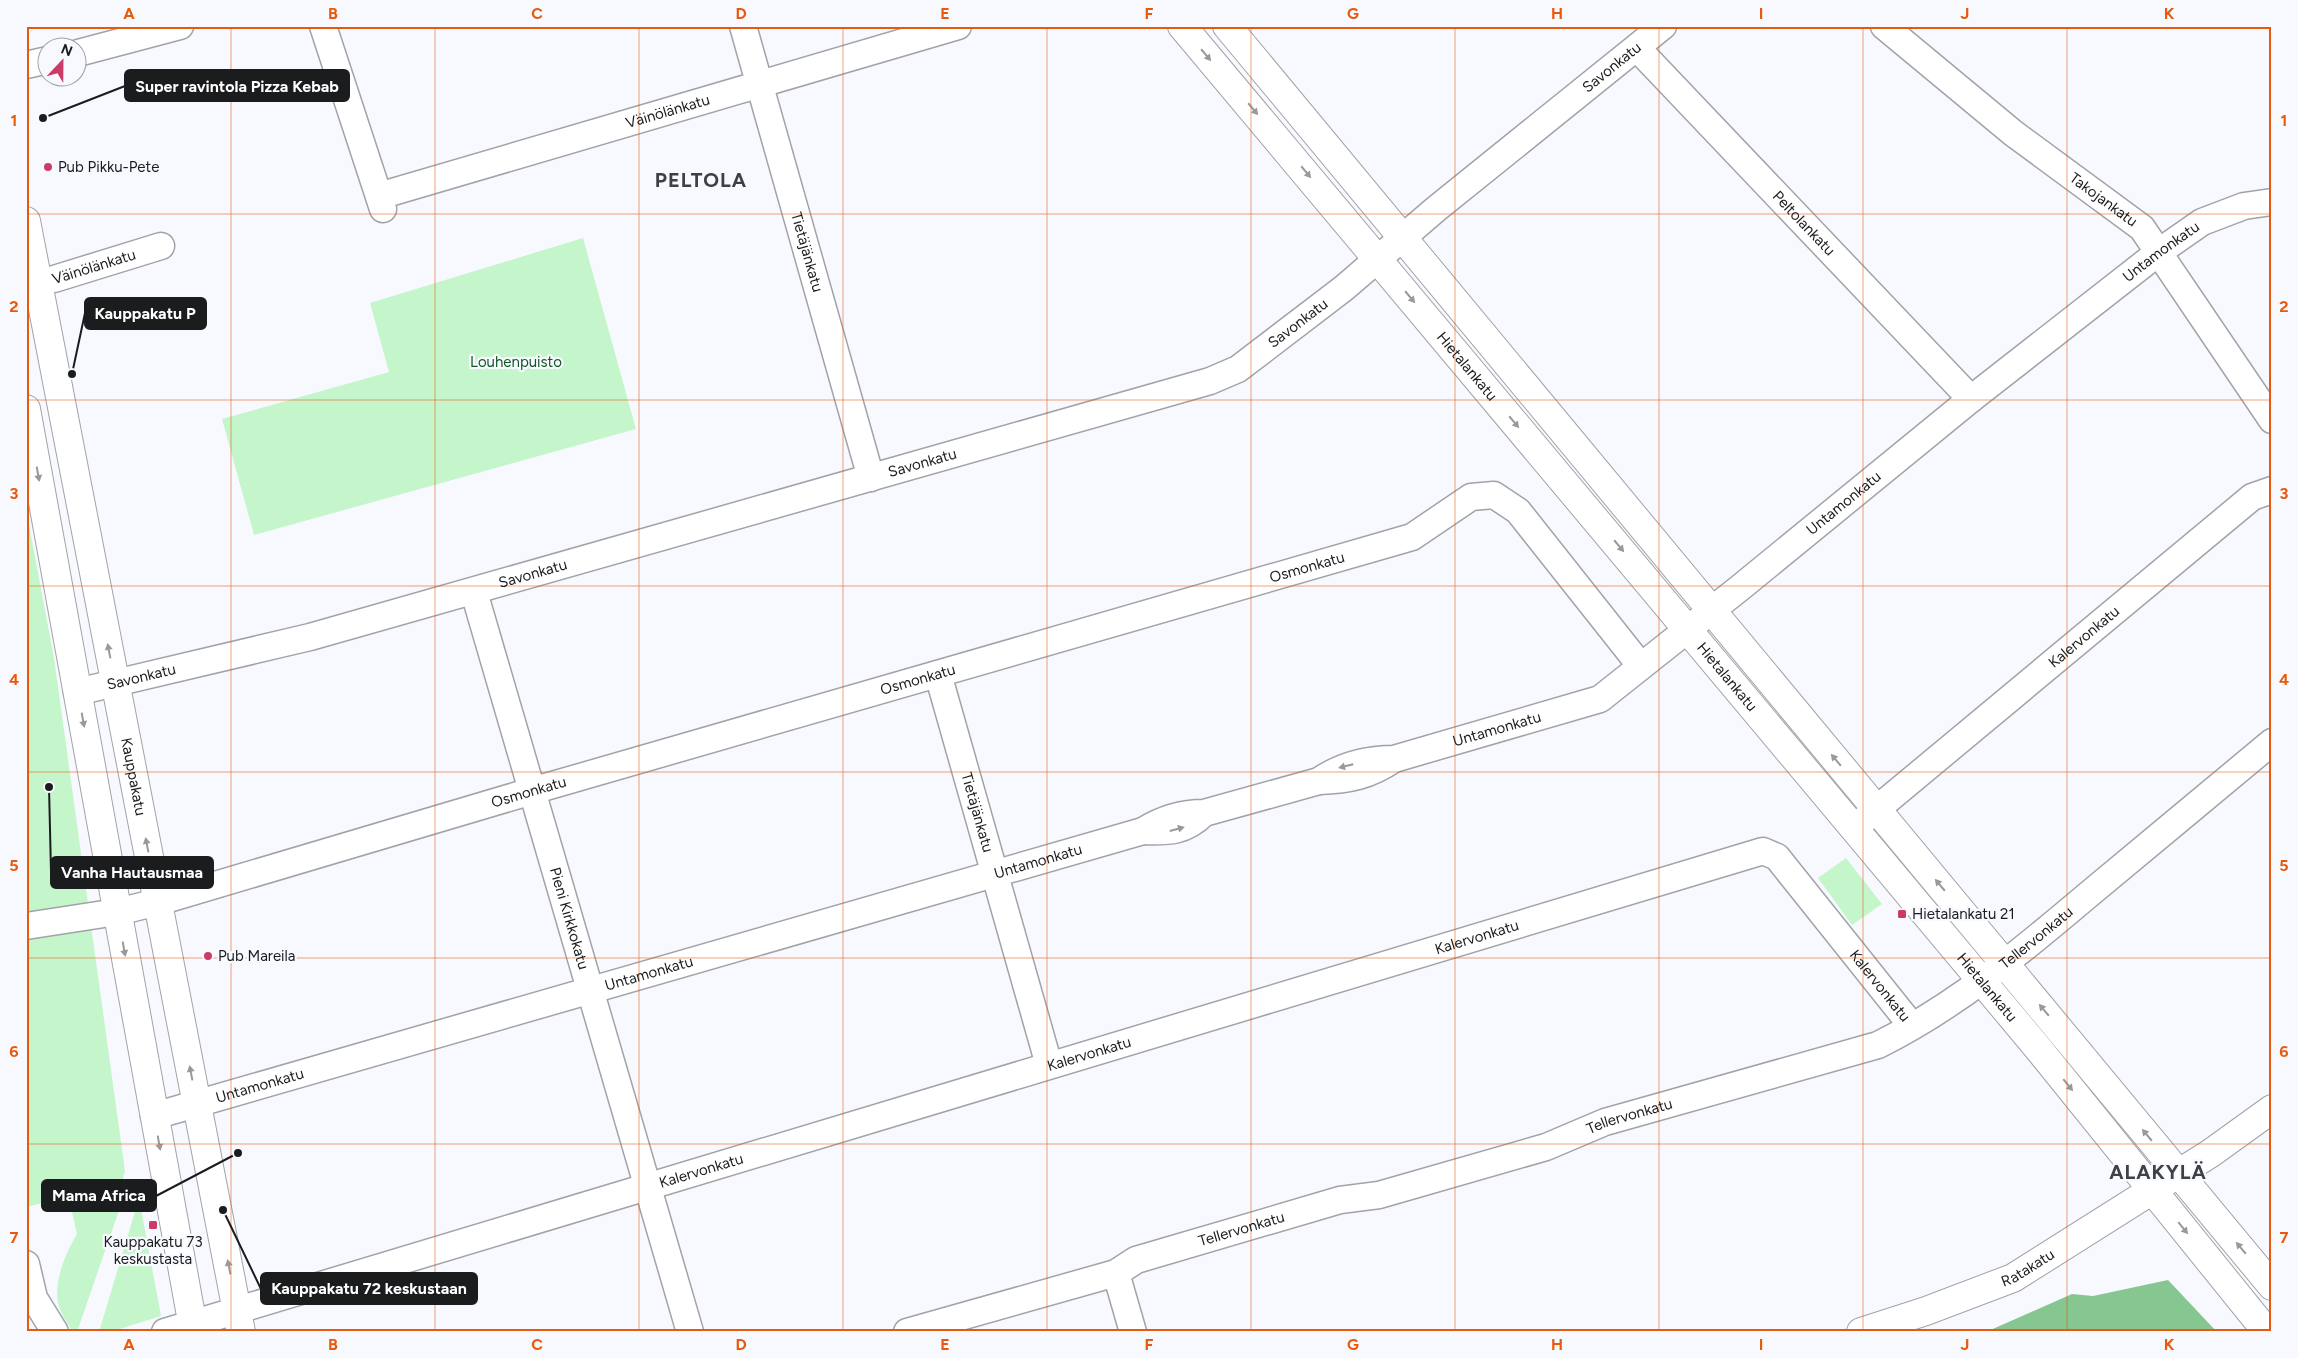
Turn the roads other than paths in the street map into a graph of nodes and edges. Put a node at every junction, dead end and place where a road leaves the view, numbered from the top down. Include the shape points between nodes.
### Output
1 (180, 26) edge
2 (323, 26) edge
3 (743, 26) edge
4 (958, 26) edge
5 (1182, 26) edge
6 (1227, 26) edge
7 (1663, 26) edge
8 (1884, 26) edge
9 (1637, 48) junction
10 (88, 50) edge
11 (760, 84) junction
12 (2272, 202) edge
13 (26, 221) edge
14 (1404, 238) junction
15 (161, 246) dead end
16 (2159, 252) junction
17 (1379, 260) junction
18 (32, 282) edge
19 (1971, 399) junction
20 (26, 409) edge
21 (2272, 420) edge
22 (871, 478) junction
23 (2272, 490) edge
24 (474, 592) junction
25 (1712, 609) junction
26 (1687, 628) junction
27 (1640, 665) junction
28 (938, 674) junction
29 (116, 684) junction
30 (77, 692) junction
31 (2272, 742) edge
32 (533, 791) junction
33 (1877, 808) junction
34 (1854, 828) junction
35 (995, 874) junction
36 (158, 902) junction
37 (118, 912) junction
38 (26, 926) edge
39 (2005, 964) junction
40 (1981, 980) junction
41 (591, 990) junction
42 (1912, 1026) junction
43 (1049, 1065) junction
44 (197, 1104) junction
45 (2272, 1109) edge
46 (154, 1116) junction
47 (2178, 1173) junction
48 (648, 1186) junction
49 (2152, 1190) junction
50 (26, 1264) edge
51 (1116, 1273) junction
52 (2272, 1286) edge
53 (239, 1320) edge
54 (193, 1327) edge
55 (54, 1332) edge
56 (165, 1332) edge
57 (690, 1332) edge
58 (907, 1332) edge
59 (1133, 1332) edge
60 (1861, 1332) edge
61 (2267, 1332) edge

1 - 10 street
2 - 11 street, Väinölänkatu via 381,203
3 - 11 street, Tietäjänkatu
4 - 11 street, Väinölänkatu
5 -> 17 main road, Hietalankatu
6 - 14 main road, Hietalankatu
7 - 9 street, Savonkatu
8 - 16 street, Takojankatu via 2013,132 2142,228
9 - 14 street, Savonkatu
9 - 19 street, Peltolankatu
11 - 22 street, Tietäjänkatu
12 - 16 street, Untamonkatu via 2244,206 2202,222
13 - 18 main road, Kauppakatu
14 - 17 street, Savonkatu
14 - 25 main road, Hietalankatu
15 - 18 street, Väinölänkatu via 54,279
16 - 19 street, Untamonkatu
16 - 21 street, Takojankatu
17 - 22 street, Savonkatu via 1238,369 1210,381
17 -> 26 main road, Hietalankatu
29 -> 18 main road, Kauppakatu
19 - 25 street, Untamonkatu
20 -> 30 main road
22 - 24 street, Savonkatu
23 - 33 street, Kalervonkatu via 2252,497
24 - 29 street, Savonkatu via 310,637
24 - 32 street, Pieni Kirkkokatu
25 - 26 street, Untamonkatu
33 -> 25 main road, Hietalankatu
26 - 27 street, Untamonkatu
26 - 34 main road, Hietalankatu
27 - 28 street, Osmonkatu via 1518,511 1494,496 1471,498 1412,537
27 - 35 street, Untamonkatu via 1600,699 1394,759 1373,759 1337,768 1319,781 1204,813 1159,820 1142,831
28 - 32 street, Osmonkatu
28 - 35 street, Tietäjänkatu
29 - 30 street, Savonkatu
36 -> 29 main road, Kauppakatu
30 -> 37 main road
31 - 39 street, Tellervonkatu
32 - 36 street, Osmonkatu
32 - 41 street, Pieni Kirkkokatu
33 - 34 street, Kalervonkatu
39 -> 33 main road, Hietalankatu
34 - 40 main road, Hietalankatu
35 - 41 street, Untamonkatu
35 - 43 street, Tietäjänkatu
36 - 37 street, Osmonkatu
44 -> 36 main road, Kauppakatu
37 - 38 street, Osmonkatu
37 -> 46 main road
39 - 40 street, Tellervonkatu
47 -> 39 main road, Hietalankatu
40 - 42 street, Tellervonkatu
40 -> 49 main road, Hietalankatu
41 - 44 street, Untamonkatu
41 - 48 street, Pieni Kirkkokatu
42 - 43 street, Kalervonkatu via 1777,857 1763,851
42 - 51 street, Tellervonkatu via 1878,1045 1838,1058 1605,1122 1546,1147 1379,1195 1340,1200 1136,1260
43 - 48 street, Kalervonkatu
44 - 46 street, Untamonkatu
53 -> 44 main road, Kauppakatu
45 - 47 main road, Ratakatu
46 -> 54 main road
47 - 49 main road, Ratakatu
52 -> 47 main road, Hietalankatu
48 - 53 street, Kalervonkatu
48 - 57 street, Pieni Kirkkokatu
49 - 60 main road, Ratakatu via 2013,1278 1926,1312
49 -> 61 main road, Hietalankatu
50 - 55 street via 34,1298
51 - 58 street, Tellervonkatu
51 - 59 street
53 - 54 street, Kalervonkatu
54 - 56 street, Kalervonkatu

